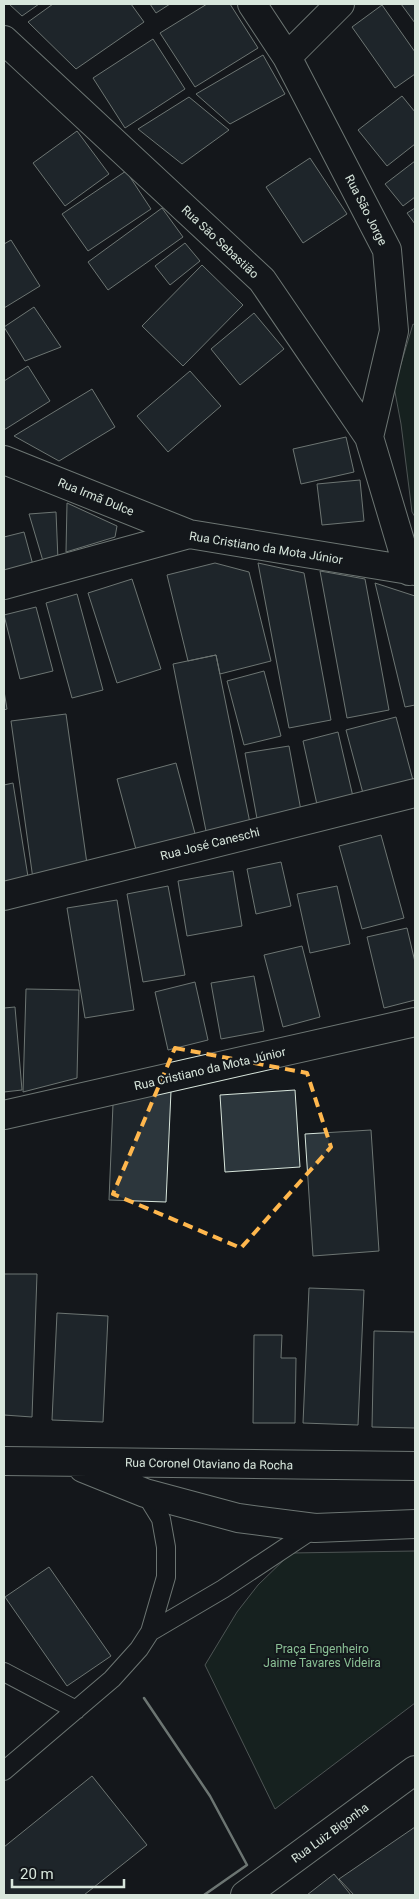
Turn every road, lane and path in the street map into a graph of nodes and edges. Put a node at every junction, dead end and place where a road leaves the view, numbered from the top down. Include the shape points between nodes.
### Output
1 (252, 4) edge
2 (340, 4) edge
3 (4, 40) edge
4 (287, 57) junction
5 (370, 437) junction
6 (4, 460) edge
7 (189, 534) junction
8 (412, 571) edge
9 (4, 586) edge
10 (415, 793) edge
11 (4, 896) edge
12 (415, 1022) edge
13 (4, 1115) edge
14 (4, 1461) edge
15 (67, 1462) junction
16 (415, 1466) edge
17 (145, 1494) junction
18 (415, 1524) edge
19 (315, 1528) junction
20 (150, 1632) junction
21 (4, 1672) edge
22 (76, 1710) junction
23 (415, 1770) edge
24 (4, 1771) edge
25 (244, 1895) edge

1 - 4 street, Rua São Jorge
2 - 4 street
3 - 5 street, Rua São Sebastião via 262,280
4 - 5 street, Rua São Jorge via 387,250 394,331
5 - 8 street, Rua São Sebastião
6 - 7 street, Rua Irmã Dulce
7 - 8 street, Rua Cristiano da Mota Júnior
7 - 9 street, Rua Cristiano da Mota Júnior
10 - 11 street, Rua José Caneschi
12 - 13 street, Rua Cristiano da Mota Júnior
14 - 15 street, Rua Coronel Otaviano da Rocha
15 - 16 street, Rua Coronel Otaviano da Rocha
15 - 17 street
17 - 19 street via 238,1518
17 - 20 lane via 161,1519 166,1547 166,1577
18 - 19 street
19 - 20 lane
20 - 22 lane via 112,1679
21 - 22 lane
22 - 24 lane
23 - 25 street, Rua Luiz Bigonha

